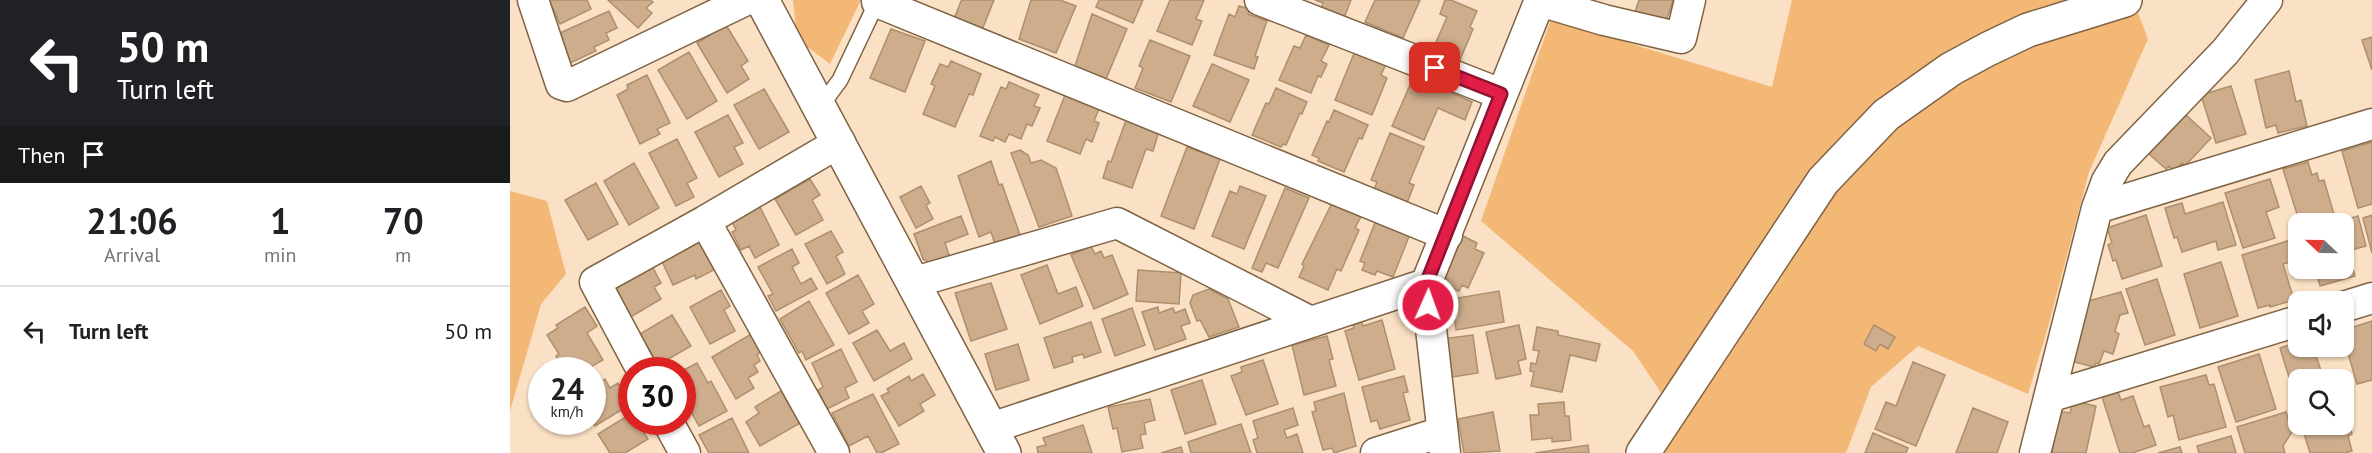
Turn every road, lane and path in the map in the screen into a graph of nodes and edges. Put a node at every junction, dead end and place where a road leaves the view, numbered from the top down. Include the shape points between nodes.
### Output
1 (533, 0) edge
2 (746, 0) edge
3 (762, 0) edge
4 (1260, 0) edge
5 (1540, 0) edge
6 (1690, 0) edge
7 (2125, 0) edge
8 (2267, 0) edge
9 (877, 1) edge
10 (1501, 94) junction
11 (820, 107) junction
12 (2372, 124) edge
13 (840, 142) junction
14 (2097, 208) junction
15 (705, 221) junction
16 (1447, 235) junction
17 (915, 282) junction
18 (1426, 284) junction
19 (2372, 298) edge
20 (2354, 304) edge
21 (1311, 322) junction
22 (2288, 324) edge
23 (635, 357) edge
24 (2049, 397) junction
25 (675, 435) edge
26 (998, 440) edge
27 (1443, 442) edge
28 (685, 453) edge
29 (834, 453) edge
30 (1376, 453) edge
31 (1643, 453) edge
32 (2035, 453) edge

1 - 2 street via 561,84 567,86
3 - 11 street
4 - 10 street
5 - 6 street via 1681,38
5 - 10 street
7 - 31 street via 2028,30 1988,48 1887,115 1823,181
8 - 14 street via 2225,52 2118,163
9 - 11 lane via 840,80
9 - 16 street
10 - 16 street
11 - 13 street
12 - 14 street
13 - 15 street
13 - 17 street
14 - 24 street
15 - 23 street via 595,282
15 - 29 street
16 - 18 street
17 - 21 street via 1117,223
17 - 26 street
18 - 21 street
18 - 27 street
19 - 20 street
21 - 26 street
22 - 24 street
24 - 32 street
25 - 28 street
27 - 30 street

